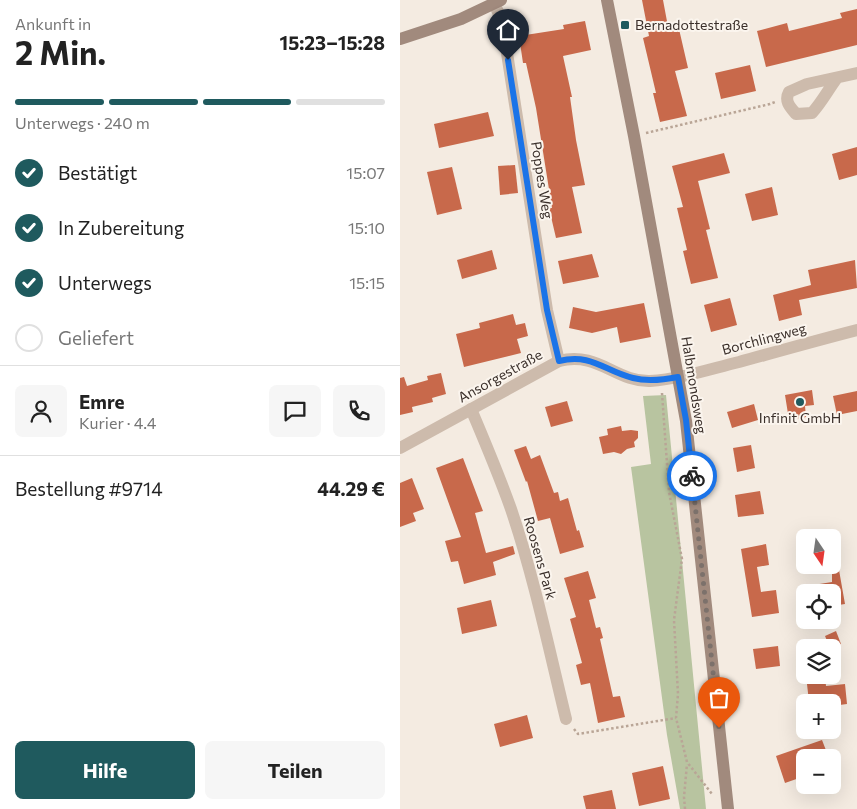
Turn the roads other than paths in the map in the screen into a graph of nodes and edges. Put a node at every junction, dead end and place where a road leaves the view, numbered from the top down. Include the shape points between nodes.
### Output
1 (607, 0) edge
2 (497, 1) edge
3 (400, 39) edge
4 (857, 73) edge
5 (837, 78) junction
6 (857, 330) edge
7 (559, 361) junction
8 (678, 377) junction
9 (471, 409) junction
10 (400, 448) edge
11 (566, 719) road end
12 (728, 809) edge

1 - 8 street, Halbmondsweg
2 - 3 street via 460,19
2 - 7 street, Poppes Weg via 547,310
4 - 5 street
5 - 5 street via 806,84 789,92 787,104 796,114 812,113
6 - 8 street, Borchlingweg
7 - 8 street, Ansorgestraße via 581,358 647,381
7 - 9 street, Ansorgestraße
8 - 12 street, Halbmondsweg via 687,430
9 - 10 street, Ansorgestraße
9 - 11 street, Roosens Park via 511,510 535,590

